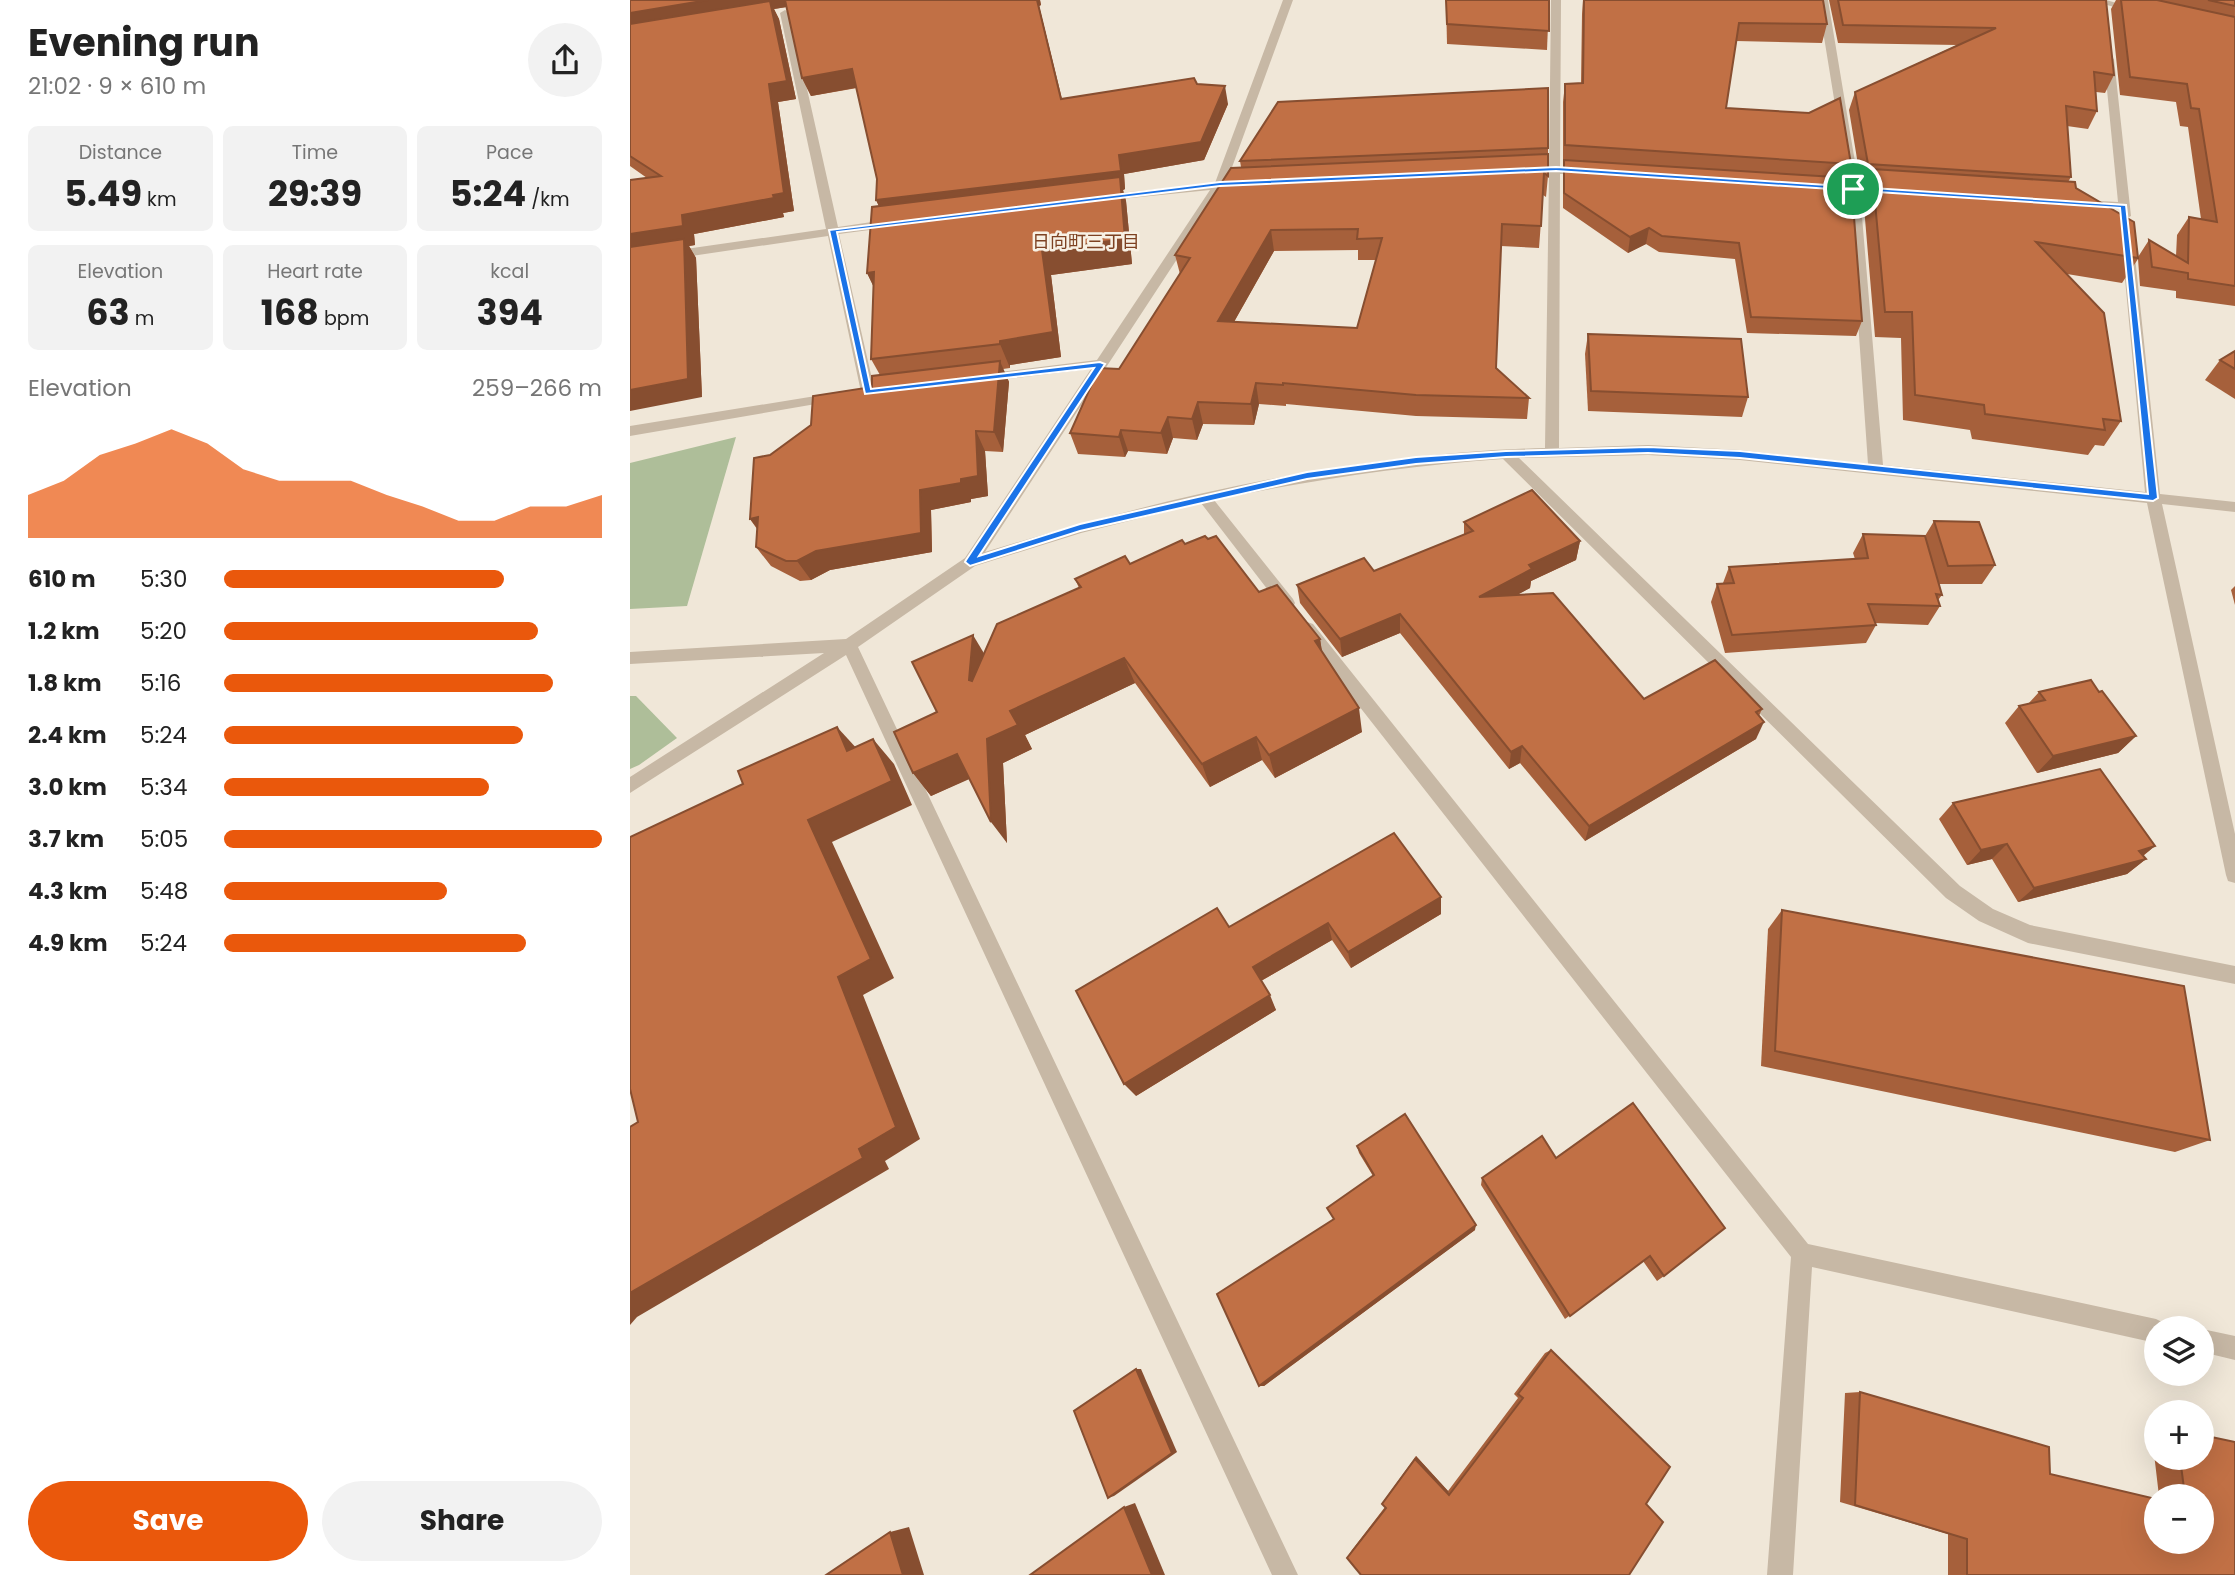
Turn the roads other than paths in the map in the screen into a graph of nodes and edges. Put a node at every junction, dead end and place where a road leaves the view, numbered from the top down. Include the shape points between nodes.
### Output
1 (1288, 0) edge
2 (1556, 0) edge
3 (1823, 0) edge
4 (2101, 4) edge
5 (2143, 11) edge
6 (772, 15) edge
7 (2107, 43) edge
8 (1556, 169) junction
9 (1515, 171) edge
10 (1596, 172) edge
11 (1260, 182) edge
12 (1220, 184) junction
13 (1813, 186) edge
14 (1853, 189) junction
15 (1894, 191) edge
16 (1081, 201) edge
17 (2070, 203) edge
18 (2124, 206) junction
19 (902, 222) edge
20 (832, 230) junction
21 (630, 261) edge
22 (1100, 364) junction
23 (964, 380) edge
24 (630, 431) edge
25 (1552, 453) junction
26 (1506, 454) junction
27 (1876, 469) junction
28 (1204, 497) junction
29 (2153, 498) junction
30 (2235, 507) edge
31 (970, 562) junction
32 (849, 645) junction
33 (630, 658) edge
34 (630, 786) edge
35 (2235, 875) edge
36 (2235, 975) edge
37 (1802, 1254) junction
38 (2144, 1328) edge
39 (2214, 1344) edge
40 (2235, 1348) edge
41 (1285, 1575) edge
42 (1780, 1575) edge

1 - 12 street
2 - 8 street
3 - 14 street
4 - 5 street
6 - 20 street via 791,12
7 - 18 street
8 - 9 street
8 - 10 street
8 - 25 street
11 - 12 street
12 - 16 street
12 - 22 street
13 - 14 street
14 - 15 street
14 - 27 street
17 - 18 street
18 - 29 street
19 - 20 street
20 - 21 street
20 - 24 street via 875,391
22 - 23 street
22 - 31 street
25 - 26 street
25 - 27 street via 1648,450
26 - 28 street via 1416,460
26 - 36 street via 1953,892 1986,915 2028,934
27 - 29 street
28 - 31 street
28 - 37 street
29 - 30 street
29 - 35 street
31 - 32 street
32 - 33 street
32 - 34 street
32 - 41 street
37 - 38 street
37 - 42 street
39 - 40 street

